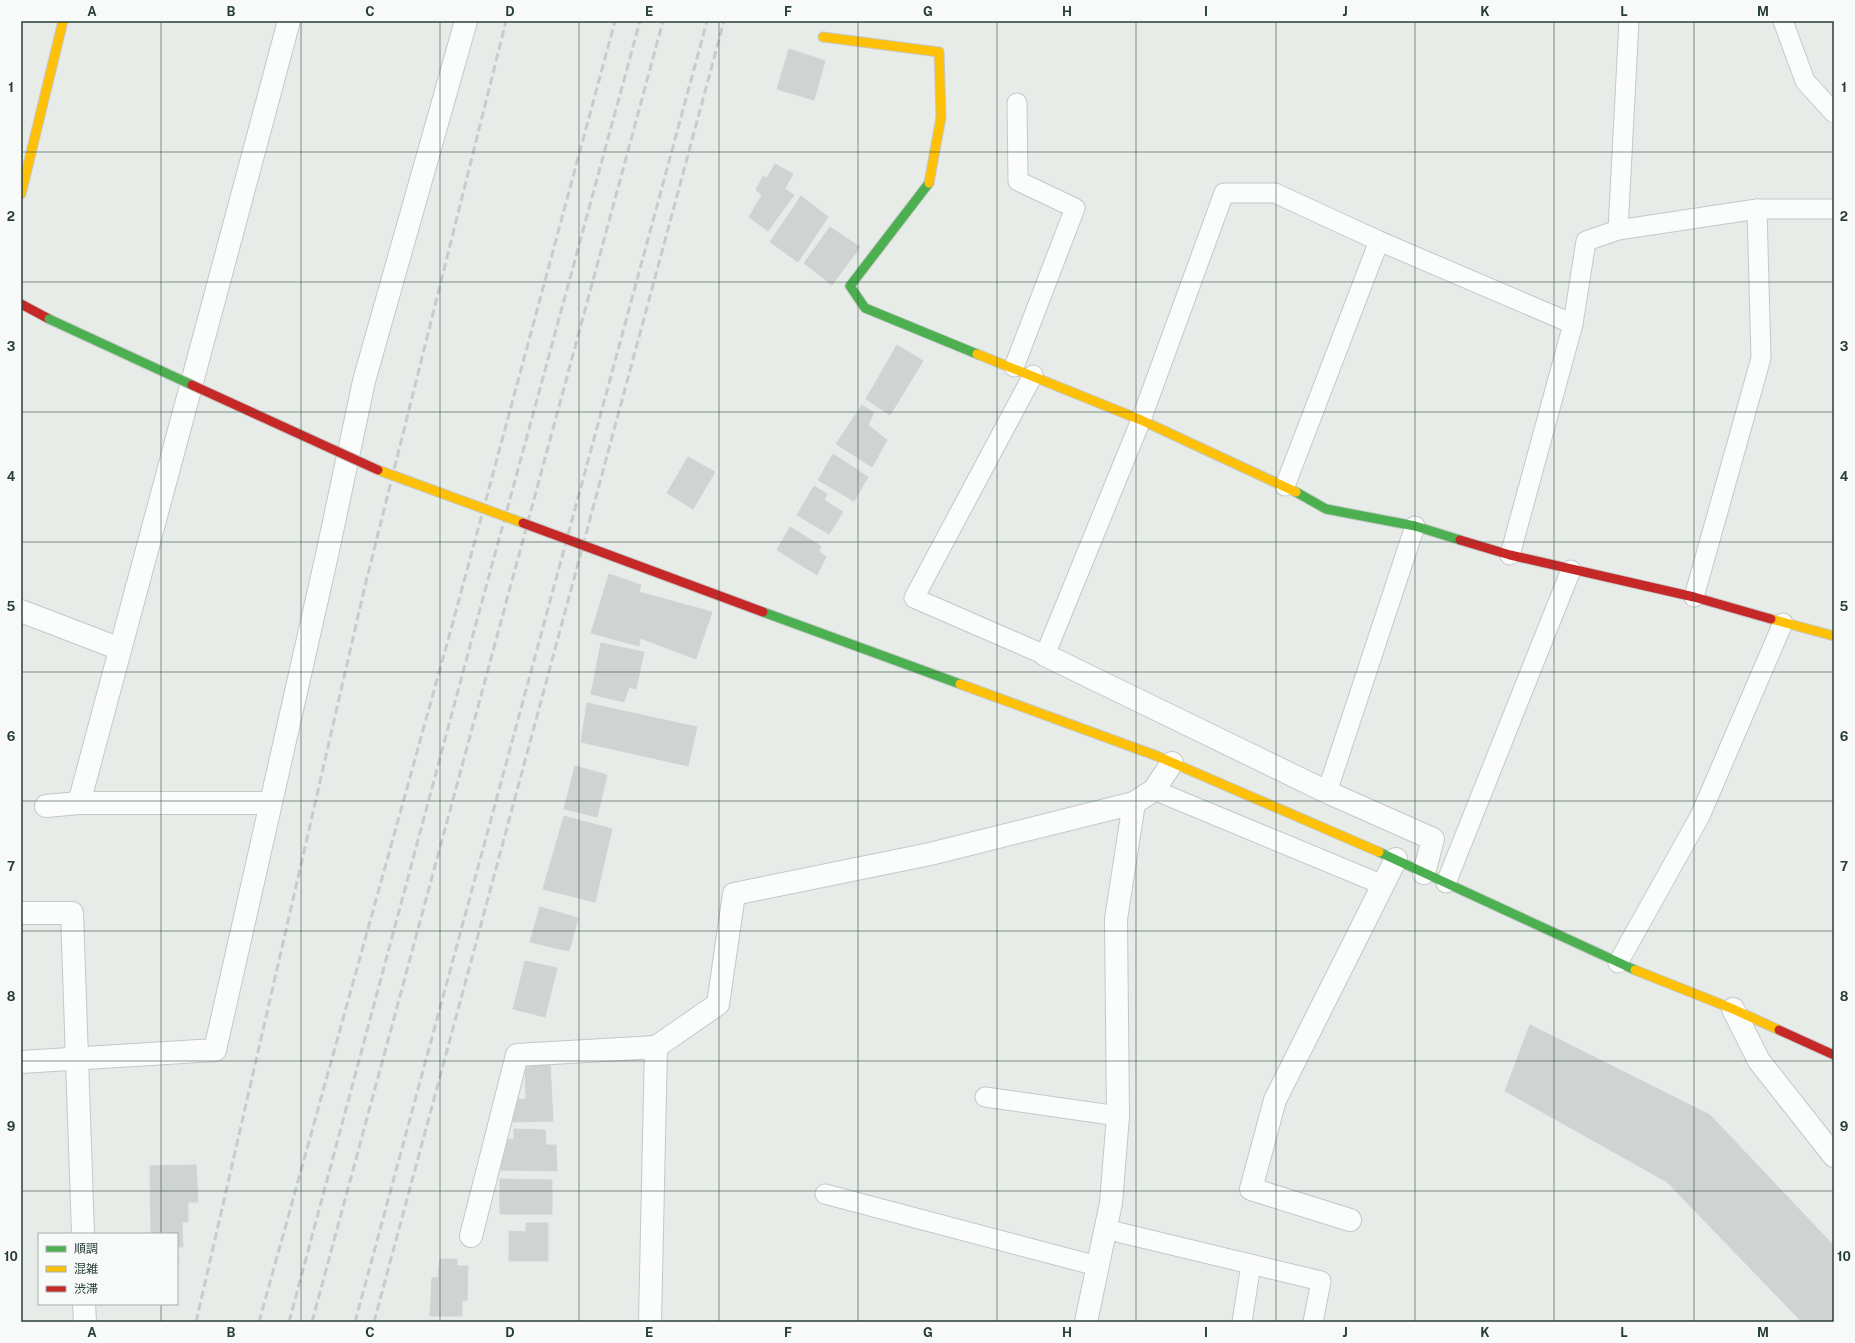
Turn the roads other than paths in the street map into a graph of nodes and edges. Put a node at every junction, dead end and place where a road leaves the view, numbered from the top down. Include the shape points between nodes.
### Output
1 (63, 21) edge
2 (289, 21) edge
3 (466, 21) edge
4 (1629, 21) edge
5 (1783, 21) edge
6 (823, 37) dead end
7 (1017, 103) dead end
8 (1834, 113) edge
9 (21, 194) edge
10 (1757, 209) junction
11 (1834, 209) edge
12 (1618, 230) junction
13 (1380, 240) junction
14 (21, 304) edge
15 (1573, 324) junction
16 (1014, 367) junction
17 (1033, 374) junction
18 (1141, 420) junction
19 (1285, 486) junction
20 (1415, 526) junction
21 (1510, 555) junction
22 (1571, 570) junction
23 (1694, 597) junction
24 (21, 611) edge
25 (1784, 623) junction
26 (1833, 631) edge
27 (120, 649) junction
28 (1046, 655) junction
29 (1165, 760) junction
30 (1154, 790) junction
31 (1327, 792) junction
32 (79, 803) junction
33 (270, 803) junction
34 (1134, 803) junction
35 (46, 806) dead end
36 (1396, 859) junction
37 (1424, 872) junction
38 (1446, 883) junction
39 (1383, 885) junction
40 (21, 913) edge
41 (1618, 963) junction
42 (1733, 1009) junction
43 (656, 1047) junction
44 (1834, 1055) edge
45 (78, 1059) junction
46 (21, 1062) edge
47 (985, 1097) dead end
48 (1118, 1116) junction
49 (1834, 1156) edge
50 (825, 1194) dead end
51 (1350, 1220) dead end
52 (1105, 1229) junction
53 (83, 1233) edge
54 (471, 1236) dead end
55 (1251, 1264) junction
56 (1097, 1266) junction
57 (84, 1305) edge
58 (85, 1322) edge
59 (650, 1322) edge
60 (1086, 1322) edge
61 (1242, 1322) edge
62 (1313, 1322) edge

1 - 9 street
2 - 27 street
3 - 33 street via 364,380
4 - 12 lane
5 - 8 lane via 1805,81
6 - 16 street via 939,52 941,117 930,181 850,286 865,308
7 - 16 lane via 1018,181 1075,208
10 - 11 lane
10 - 12 lane
10 - 23 lane via 1761,358
12 - 15 lane via 1586,241
13 - 15 lane
13 - 18 lane via 1275,193 1224,193
13 - 19 lane
14 - 29 street, bridge via 364,465
15 - 21 lane
16 - 17 street
17 - 18 street
17 - 28 lane via 914,598
18 - 19 street
18 - 28 lane
19 - 20 street via 1326,509
20 - 21 street
20 - 31 lane
21 - 22 street
22 - 23 street
22 - 38 lane
23 - 25 street
24 - 27 street
25 - 26 street
25 - 41 lane via 1700,816
27 - 32 street
28 - 31 street
29 - 30 street
29 - 36 street
30 - 34 street
30 - 39 lane
31 - 37 street via 1434,839
32 - 33 street
32 - 35 street
33 - 45 street via 215,1050
34 - 43 street via 930,854 734,894 718,1004
34 - 48 street via 1116,919
36 - 37 street
36 - 39 street
37 - 38 street
38 - 41 street
39 - 51 street via 1275,1100 1251,1189
40 - 45 street via 72,913
41 - 42 street
42 - 44 street
42 - 49 street via 1760,1061
43 - 54 street via 517,1055
43 - 59 street
45 - 46 street
45 - 53 street
47 - 48 lane
48 - 52 street via 1111,1202
50 - 56 lane
52 - 55 lane
52 - 56 street
55 - 61 lane
55 - 62 lane via 1321,1280
56 - 60 street
57 - 58 street

